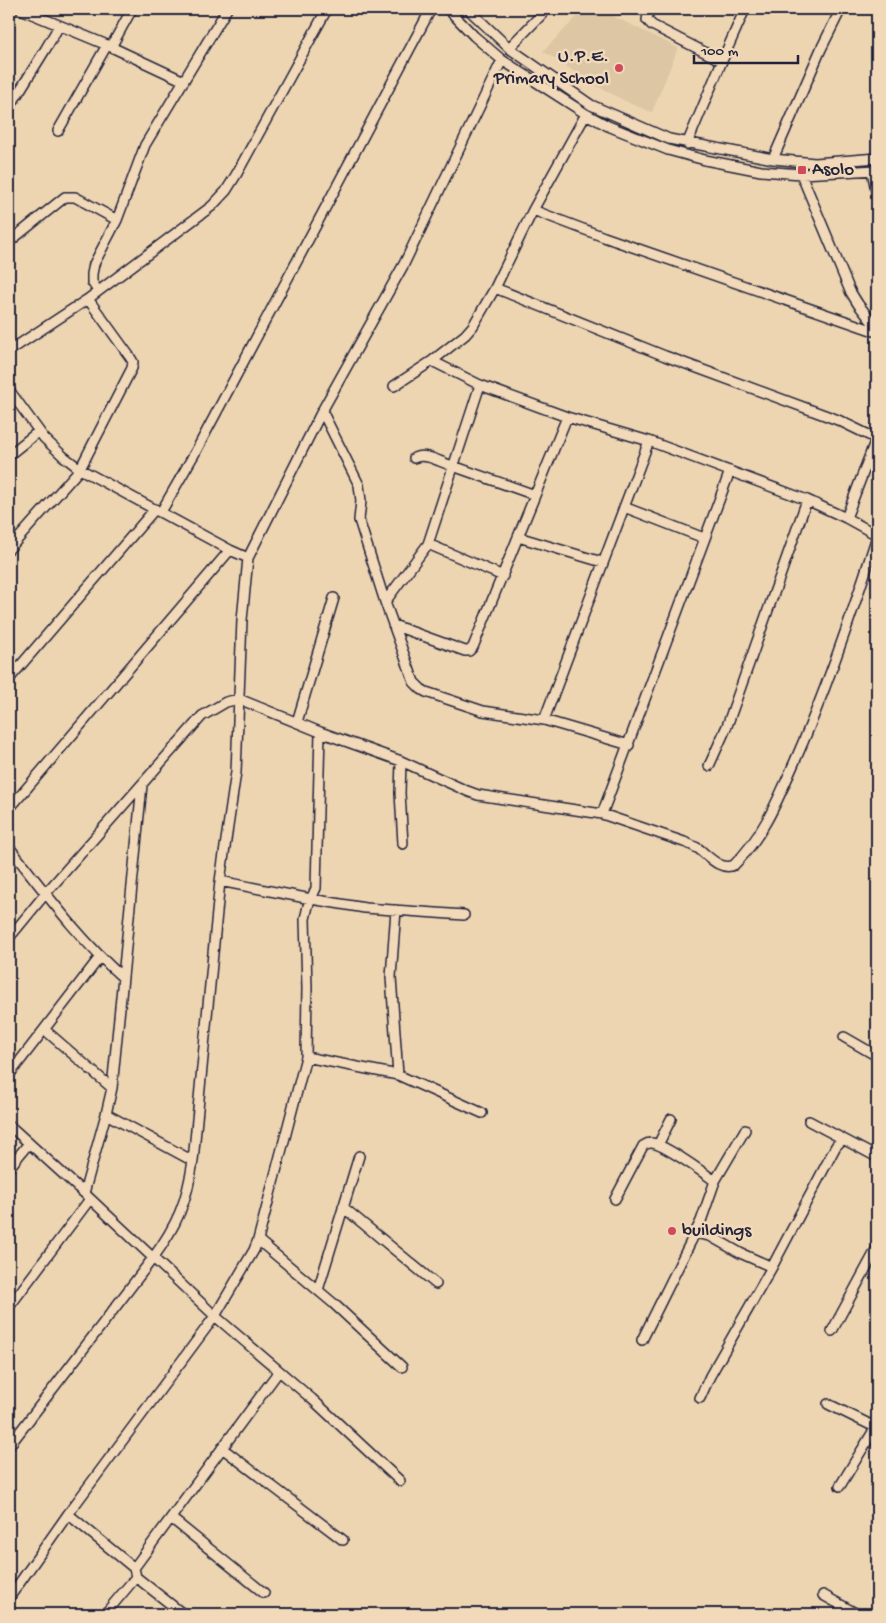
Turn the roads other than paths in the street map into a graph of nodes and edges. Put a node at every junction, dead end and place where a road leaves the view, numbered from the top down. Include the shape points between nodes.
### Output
1 (132, 9) edge
2 (227, 9) edge
3 (327, 9) edge
4 (431, 9) edge
5 (448, 9) edge
6 (468, 9) edge
7 (547, 9) edge
8 (649, 9) edge
9 (745, 9) edge
10 (841, 9) edge
11 (26, 10) edge
12 (59, 26) junction
13 (109, 46) junction
14 (509, 48) junction
15 (502, 60) junction
16 (722, 61) junction
17 (184, 81) junction
18 (9, 108) edge
19 (586, 114) junction
20 (58, 131) dead end
21 (688, 144) junction
22 (877, 158) edge
23 (773, 159) junction
24 (875, 170) edge
25 (801, 174) junction
26 (877, 195) edge
27 (533, 210) junction
28 (117, 220) junction
29 (9, 242) edge
30 (495, 288) junction
31 (98, 291) junction
32 (88, 299) junction
33 (877, 330) edge
34 (9, 350) edge
35 (432, 361) junction
36 (480, 385) junction
37 (394, 386) dead end
38 (9, 390) edge
39 (322, 411) junction
40 (567, 417) junction
41 (39, 431) junction
42 (877, 439) edge
43 (649, 442) junction
44 (9, 455) edge
45 (414, 458) dead end
46 (453, 466) junction
47 (80, 469) junction
48 (730, 470) junction
49 (536, 495) junction
50 (808, 500) junction
51 (624, 507) junction
52 (158, 511) junction
53 (846, 518) junction
54 (877, 535) edge
55 (518, 537) junction
56 (704, 538) junction
57 (428, 544) junction
58 (9, 549) edge
59 (230, 550) junction
60 (248, 558) junction
61 (602, 562) junction
62 (503, 576) junction
63 (334, 598) dead end
64 (385, 602) junction
65 (393, 625) junction
66 (9, 679) edge
67 (239, 699) junction
68 (544, 720) junction
69 (297, 722) junction
70 (320, 732) junction
71 (629, 745) junction
72 (401, 761) junction
73 (708, 766) dead end
74 (142, 785) junction
75 (9, 809) edge
76 (602, 814) junction
77 (403, 844) dead end
78 (9, 846) edge
79 (220, 881) junction
80 (46, 893) junction
81 (311, 900) junction
82 (396, 910) junction
83 (464, 916) dead end
84 (9, 938) edge
85 (100, 957) junction
86 (122, 977) junction
87 (45, 1030) junction
88 (844, 1037) dead end
89 (877, 1056) edge
90 (306, 1057) junction
91 (9, 1075) edge
92 (398, 1075) junction
93 (112, 1088) junction
94 (482, 1113) dead end
95 (106, 1114) junction
96 (671, 1119) dead end
97 (809, 1121) dead end
98 (9, 1125) edge
99 (745, 1130) dead end
100 (843, 1139) junction
101 (29, 1143) junction
102 (658, 1145) junction
103 (359, 1156) dead end
104 (877, 1157) edge
105 (193, 1162) junction
106 (9, 1168) edge
107 (715, 1181) junction
108 (87, 1196) junction
109 (615, 1199) dead end
110 (343, 1207) junction
111 (701, 1221) junction
112 (695, 1234) junction
113 (710, 1236) junction
114 (258, 1240) junction
115 (877, 1248) edge
116 (153, 1258) junction
117 (772, 1267) junction
118 (436, 1284) dead end
119 (318, 1290) junction
120 (9, 1307) edge
121 (215, 1316) junction
122 (832, 1331) dead end
123 (642, 1340) dead end
124 (402, 1367) dead end
125 (279, 1371) junction
126 (700, 1398) dead end
127 (828, 1404) dead end
128 (877, 1427) edge
129 (9, 1446) edge
130 (222, 1448) junction
131 (400, 1481) dead end
132 (840, 1486) dead end
133 (68, 1514) junction
134 (170, 1518) junction
135 (343, 1540) dead end
136 (134, 1568) junction
137 (136, 1577) junction
138 (264, 1593) dead end
139 (823, 1595) dead end
140 (9, 1598) edge
141 (877, 1610) edge
142 (105, 1614) edge
143 (183, 1614) edge
144 (857, 1614) edge
145 (875, 1614) edge

1 - 13 street
2 - 17 street
3 - 31 street via 226,191 212,206
4 - 52 street via 196,451
5 - 15 street
6 - 14 street
7 - 14 street
8 - 16 street via 648,20 652,25
9 - 16 street
10 - 23 street
11 - 12 street
12 - 13 street
12 - 18 street
13 - 17 street
13 - 20 street
14 - 21 street via 591,105
15 - 19 street
15 - 39 street via 404,264
16 - 21 street
17 - 28 street via 145,145
19 - 25 street via 685,155 761,171
19 - 27 street
21 - 23 street
22 - 23 street via 815,164
24 - 25 street
24 - 26 street
25 - 33 street via 850,291
27 - 30 street
27 - 33 street
28 - 29 street via 75,197 65,197
28 - 31 street via 94,264 92,282
30 - 35 street via 473,326
30 - 42 street via 838,420
31 - 32 street
32 - 34 street
32 - 47 street via 133,362
35 - 36 street
35 - 37 street
36 - 40 street
36 - 46 street
38 - 41 street
39 - 60 street
39 - 64 street via 358,486 361,501 359,520
40 - 43 street
40 - 49 street
41 - 44 street
41 - 47 street
42 - 53 street
43 - 48 street
43 - 51 street
45 - 46 street via 427,456
46 - 49 street
46 - 57 street
47 - 52 street
47 - 58 street
48 - 50 street
48 - 56 street
49 - 55 street
50 - 53 street
50 - 73 street via 727,726
51 - 56 street
51 - 61 street
52 - 59 street
52 - 66 street
53 - 54 street
54 - 76 street via 812,724 770,818 734,866 723,866 684,842
55 - 61 street
55 - 62 street
56 - 71 street
57 - 62 street
57 - 64 street
59 - 60 street
59 - 75 street
60 - 67 street
61 - 68 street
62 - 65 street via 469,651
63 - 69 street
64 - 65 street
65 - 68 street via 414,682 421,689 483,711
67 - 69 street
67 - 74 street via 226,702 202,716
67 - 79 street via 236,772
68 - 71 street
69 - 70 street
70 - 72 street
70 - 81 street via 316,888
71 - 76 street
72 - 76 street via 478,795
72 - 77 street
74 - 80 street
74 - 86 street
78 - 80 street
79 - 81 street
79 - 105 street
80 - 84 street
80 - 85 street
81 - 82 street
81 - 90 street via 305,918
82 - 83 street
82 - 92 street via 391,977
85 - 86 street
85 - 87 street
86 - 93 street
87 - 91 street
87 - 93 street
88 - 89 street
90 - 92 street
90 - 114 street
92 - 94 street
93 - 95 street
95 - 105 street
95 - 108 street
96 - 102 street
97 - 100 street
98 - 101 street
99 - 107 street
100 - 104 street
100 - 117 street via 836,1146
101 - 106 street
101 - 108 street
102 - 107 street
102 - 109 street via 643,1146
103 - 110 street
105 - 116 street via 184,1205 170,1234
107 - 111 street
108 - 116 street
108 - 120 street
110 - 118 street
110 - 119 street
111 - 112 street
111 - 113 street
112 - 113 street
112 - 123 street
113 - 117 street
114 - 119 street
114 - 121 street
115 - 122 street
116 - 121 street
116 - 129 street
117 - 126 street
119 - 124 street
121 - 125 street
121 - 133 street
125 - 130 street
125 - 131 street
127 - 128 street
128 - 132 street
130 - 134 street
130 - 135 street
133 - 136 street
133 - 140 street
134 - 136 street
134 - 138 street
136 - 137 street
137 - 142 street
137 - 143 street
139 - 144 street
141 - 145 street

